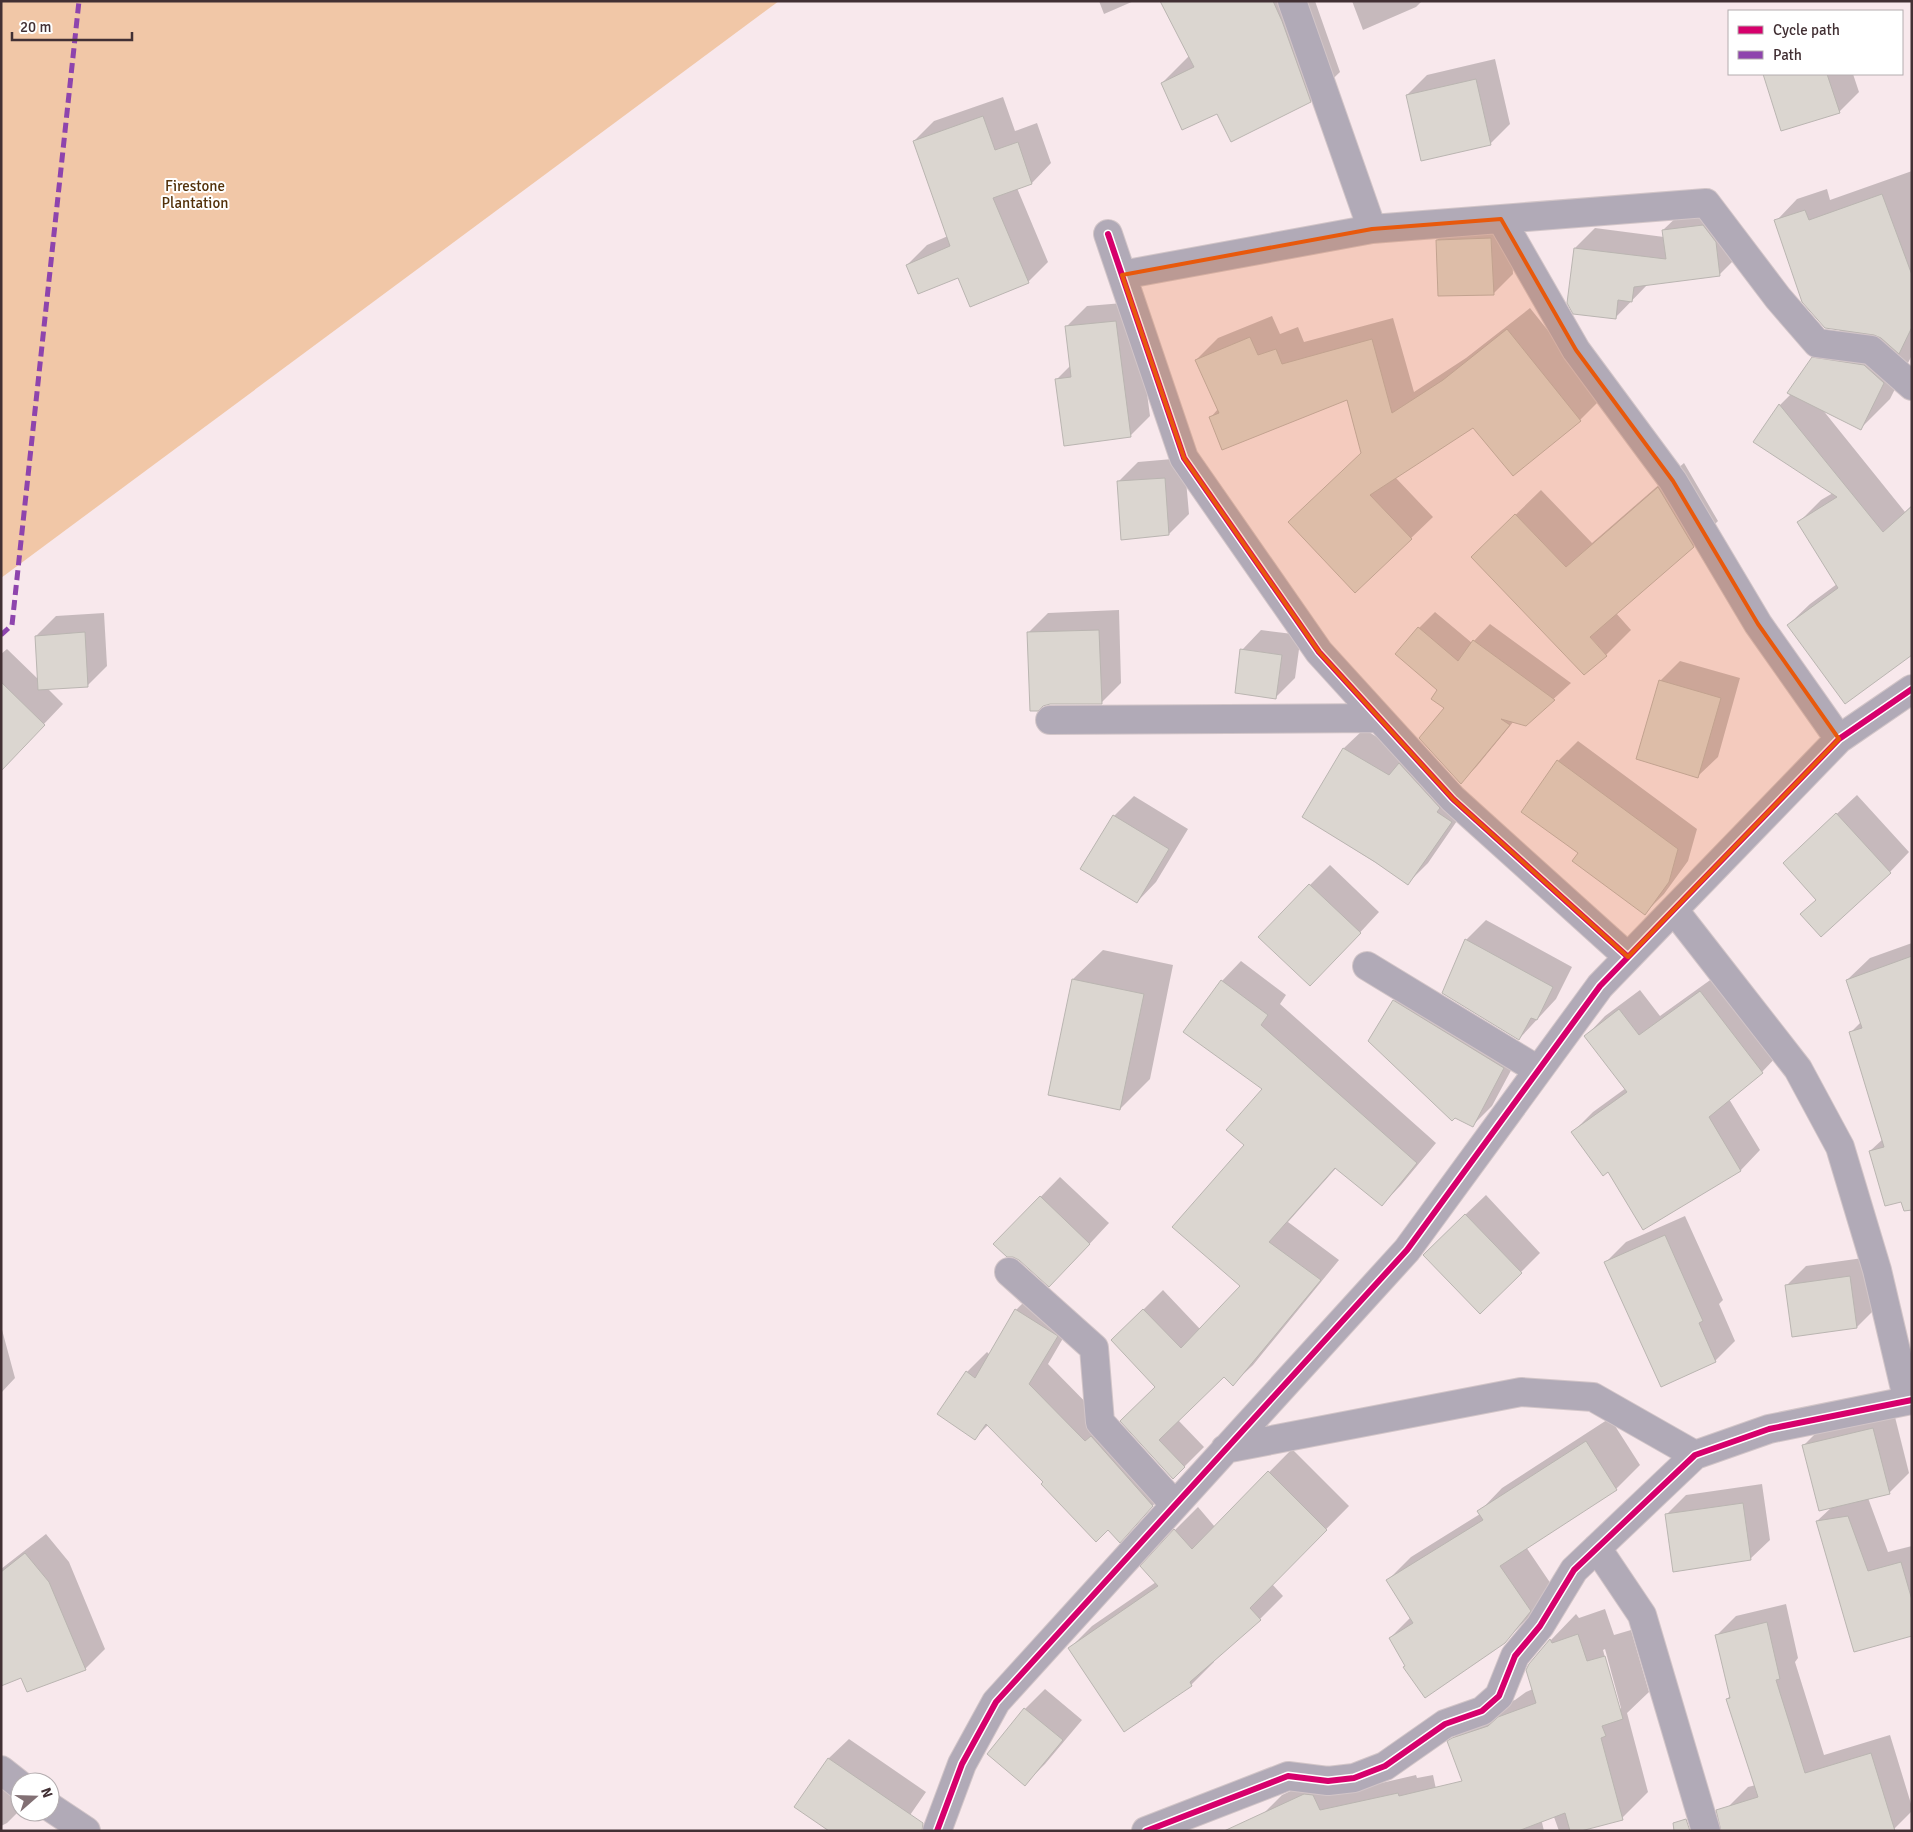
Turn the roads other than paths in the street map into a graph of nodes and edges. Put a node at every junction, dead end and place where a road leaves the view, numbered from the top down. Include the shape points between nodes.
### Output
1 (1292, 1) edge
2 (1501, 219) junction
3 (1372, 229) junction
4 (1108, 234) dead end
5 (1122, 275) junction
6 (1912, 386) edge
7 (1912, 689) edge
8 (1379, 718) junction
9 (1050, 720) dead end
10 (1839, 739) junction
11 (1674, 910) junction
12 (1628, 957) junction
13 (1367, 966) dead end
14 (1538, 1070) junction
15 (1010, 1272) dead end
16 (1912, 1399) edge
17 (1226, 1449) junction
18 (1695, 1455) junction
19 (1175, 1505) junction
20 (1597, 1548) junction
21 (60, 1814) edge
22 (86, 1831) edge
23 (937, 1831) edge
24 (1146, 1831) edge
25 (1706, 1831) edge

1 - 3 street
2 - 3 street
2 - 6 street via 1706,203 1816,342 1871,350
2 - 10 street via 1576,350 1673,481 1758,624
3 - 5 street
4 - 5 street
5 - 8 street via 1184,458 1319,652
7 - 10 street
8 - 9 street
8 - 12 street via 1453,799
10 - 11 street
11 - 12 street
11 - 16 street via 1798,1069 1840,1147 1877,1270 1905,1389
12 - 14 street via 1600,986
13 - 14 street
14 - 17 street via 1407,1250
15 - 19 street via 1094,1348 1100,1422
16 - 18 street via 1769,1429
17 - 18 street via 1521,1392 1594,1397
17 - 19 street
18 - 20 street
19 - 23 street via 996,1702 962,1764
20 - 24 street via 1574,1570 1540,1626 1515,1656 1500,1696 1482,1711 1445,1724 1385,1766 1354,1778 1328,1781 1288,1776
20 - 25 street via 1642,1615
21 - 22 street

